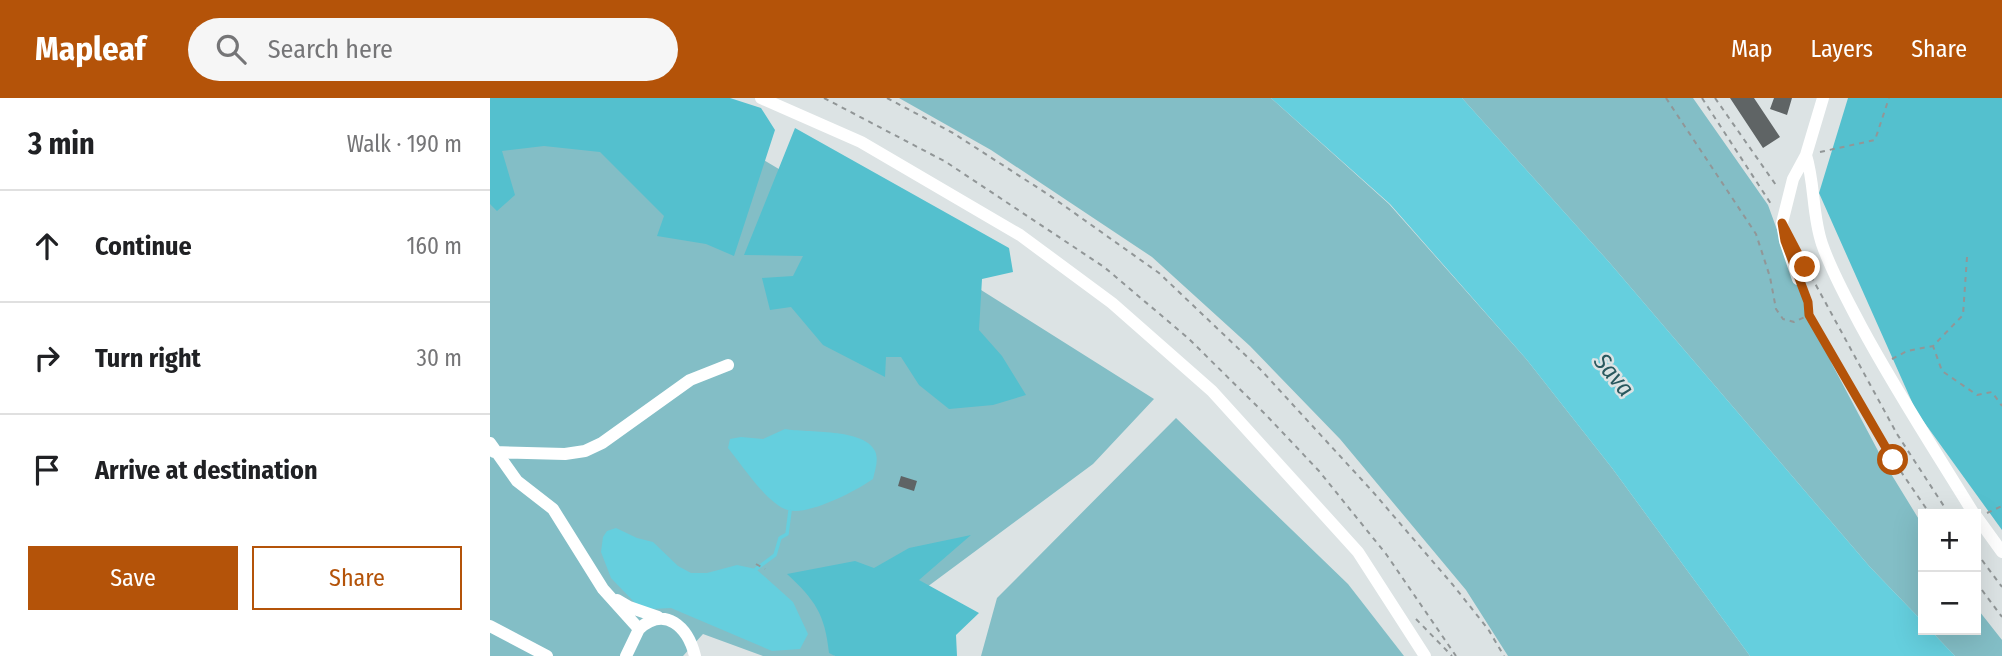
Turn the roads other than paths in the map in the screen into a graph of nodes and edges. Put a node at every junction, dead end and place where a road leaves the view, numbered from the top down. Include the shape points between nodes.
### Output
1 (761, 98) edge
2 (1824, 98) edge
3 (1806, 155) junction
4 (1798, 279) road end
5 (727, 365) dead end
6 (492, 449) edge
7 (1972, 509) edge
8 (1981, 523) edge
9 (2002, 552) edge
10 (608, 594) junction
11 (663, 618) junction
12 (490, 626) edge
13 (639, 629) junction
14 (547, 656) edge
15 (625, 656) edge
16 (695, 656) edge
17 (1425, 656) edge

1 - 17 street via 861,142 1020,235 1112,303 1212,391 1358,552
2 - 3 street
3 - 4 street via 1796,171 1782,223
3 - 7 street via 1821,243 1838,284 1882,365
5 - 6 street via 690,380 585,451
6 - 10 street via 517,481 554,509
8 - 9 street
10 - 11 street via 629,607
10 - 13 street
11 - 13 street via 650,619
11 - 16 street via 686,633
12 - 14 street
13 - 15 street

